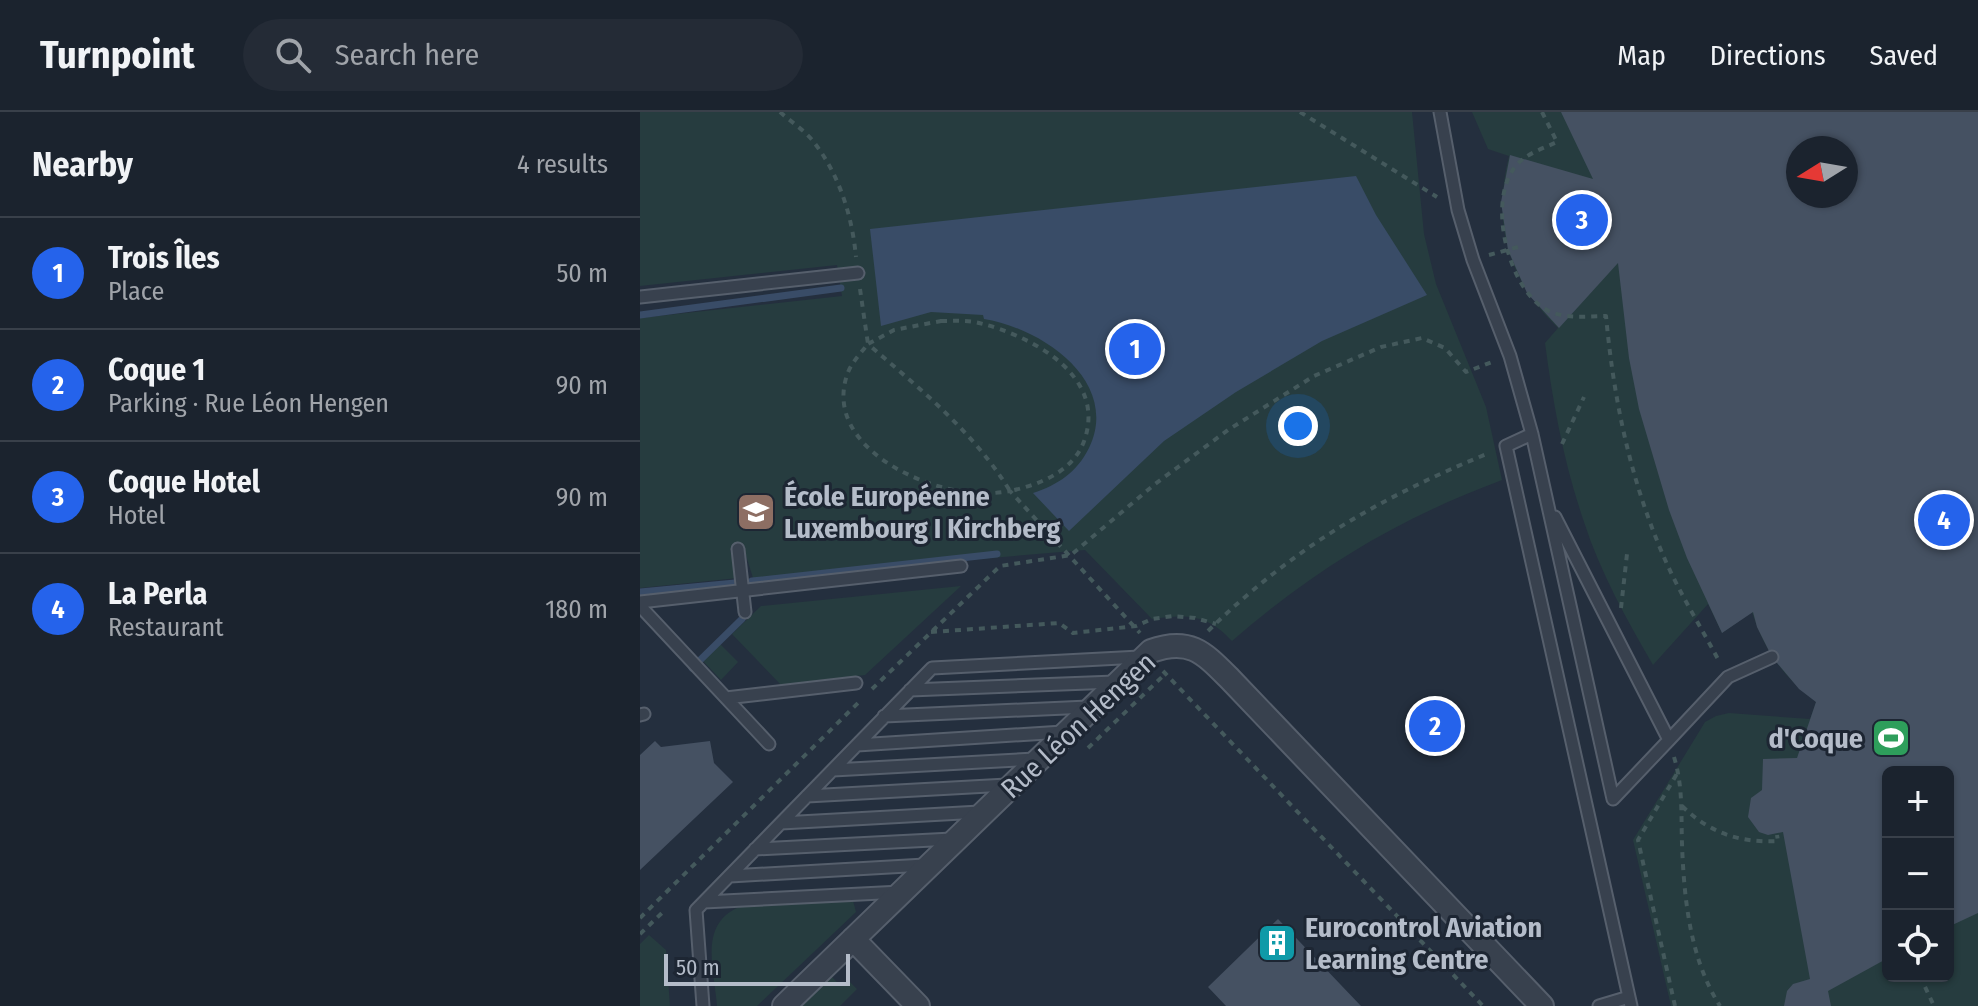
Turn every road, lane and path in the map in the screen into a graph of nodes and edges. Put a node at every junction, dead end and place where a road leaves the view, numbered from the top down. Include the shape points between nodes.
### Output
1 (780, 112) edge
2 (1300, 112) edge
3 (1440, 112) edge
4 (1542, 112) edge
5 (1458, 210) junction
6 (1518, 247) dead end
7 (1508, 250) junction
8 (1473, 260) junction
9 (858, 273) junction
10 (640, 297) edge
11 (868, 344) junction
12 (1478, 367) dead end
13 (1584, 397) dead end
14 (1532, 434) junction
15 (1562, 444) dead end
16 (1506, 446) junction
17 (1010, 491) junction
18 (1547, 501) junction
19 (738, 549) dead end
20 (1627, 554) dead end
21 (1071, 555) junction
22 (961, 566) dead end
23 (743, 590) junction
24 (640, 604) edge
25 (1621, 610) dead end
26 (745, 612) dead end
27 (1216, 624) junction
28 (1136, 626) junction
29 (929, 632) junction
30 (1193, 647) junction
31 (1148, 654) junction
32 (1772, 657) dead end
33 (1728, 677) junction
34 (1119, 682) junction
35 (856, 683) dead end
36 (910, 690) junction
37 (726, 698) junction
38 (1093, 707) junction
39 (884, 716) junction
40 (1067, 732) junction
41 (1669, 740) junction
42 (769, 744) dead end
43 (857, 745) junction
44 (1040, 758) junction
45 (833, 770) junction
46 (1679, 771) junction
47 (1012, 785) junction
48 (807, 796) junction
49 (1682, 806) junction
50 (985, 812) junction
51 (781, 823) junction
52 (1777, 835) dead end
53 (957, 839) junction
54 (755, 849) junction
55 (929, 865) junction
56 (730, 876) junction
57 (901, 892) junction
58 (704, 902) junction
59 (663, 912) dead end
60 (640, 918) edge
61 (640, 934) edge
62 (853, 939) junction
63 (1923, 982) edge
64 (1716, 1000) junction
65 (1630, 1002) edge
66 (703, 1006) edge
67 (784, 1006) edge
68 (918, 1006) edge
69 (1483, 1006) edge
70 (1542, 1006) edge
71 (1599, 1006) edge
72 (1675, 1006) edge
73 (1709, 1006) edge
74 (1720, 1006) edge
75 (1934, 1006) edge

1 - 9 path via 811,139 832,171 853,232
2 - 5 path
3 - 5 lane
4 - 7 path via 1557,142 1522,159 1508,180 1501,202
5 - 8 lane
6 - 7 path
7 - 8 path
7 - 33 path via 1527,293 1545,309 1569,317 1606,316 1612,380 1643,506 1668,566
8 - 14 lane via 1510,356
9 - 10 lane
9 - 11 path
11 - 17 path via 938,404 990,458
11 - 17 path via 851,365 844,392 851,426 864,444 917,480 970,493
11 - 17 path via 919,324 977,323 1022,338 1073,376 1090,417 1082,448 1061,472
12 - 21 path via 1466,372 1445,348 1422,338 1381,347 1314,376 1216,439
13 - 15 path
14 - 16 lane
14 - 18 lane
16 - 27 path via 1364,511 1287,564
16 - 65 lane
17 - 21 path
18 - 41 lane
18 - 41 lane via 1613,799
19 - 23 lane
20 - 25 path
21 - 28 path
21 - 29 path via 1000,566
22 - 23 lane
23 - 24 lane
23 - 26 lane
24 - 37 lane
27 - 28 path via 1173,616
27 - 30 path
28 - 29 path via 1073,633 1059,623
28 - 31 path
29 - 60 path
30 - 31 street, Rue Léon Hengen via 1163,647
30 - 70 street, Rue Léon Hengen via 1241,690
31 - 34 street, Rue Léon Hengen
31 - 36 lane via 932,668
31 - 69 path
32 - 33 lane
33 - 41 lane
34 - 36 lane
34 - 38 street, Rue Léon Hengen
35 - 37 lane
36 - 39 lane
37 - 42 lane
38 - 39 lane
38 - 40 street, Rue Léon Hengen
39 - 43 lane
40 - 43 lane
40 - 44 street, Rue Léon Hengen
41 - 46 path
43 - 45 lane
44 - 45 lane
44 - 47 street, Rue Léon Hengen
45 - 48 lane
46 - 49 path
46 - 72 path via 1638,840
47 - 48 lane
47 - 50 street, Rue Léon Hengen
48 - 51 lane
49 - 52 path via 1697,821 1736,839 1778,841
49 - 64 path via 1690,926
50 - 51 lane
50 - 53 street, Rue Léon Hengen
51 - 54 lane
53 - 54 lane
53 - 55 street, Rue Léon Hengen
54 - 56 lane
55 - 56 lane
55 - 57 street, Rue Léon Hengen
56 - 58 lane
57 - 58 lane
57 - 62 street, Rue Léon Hengen
58 - 66 lane via 696,910
59 - 61 path
62 - 67 street, Rue Léon Hengen
62 - 68 street
63 - 75 path
64 - 73 path
64 - 74 path
65 - 71 lane

